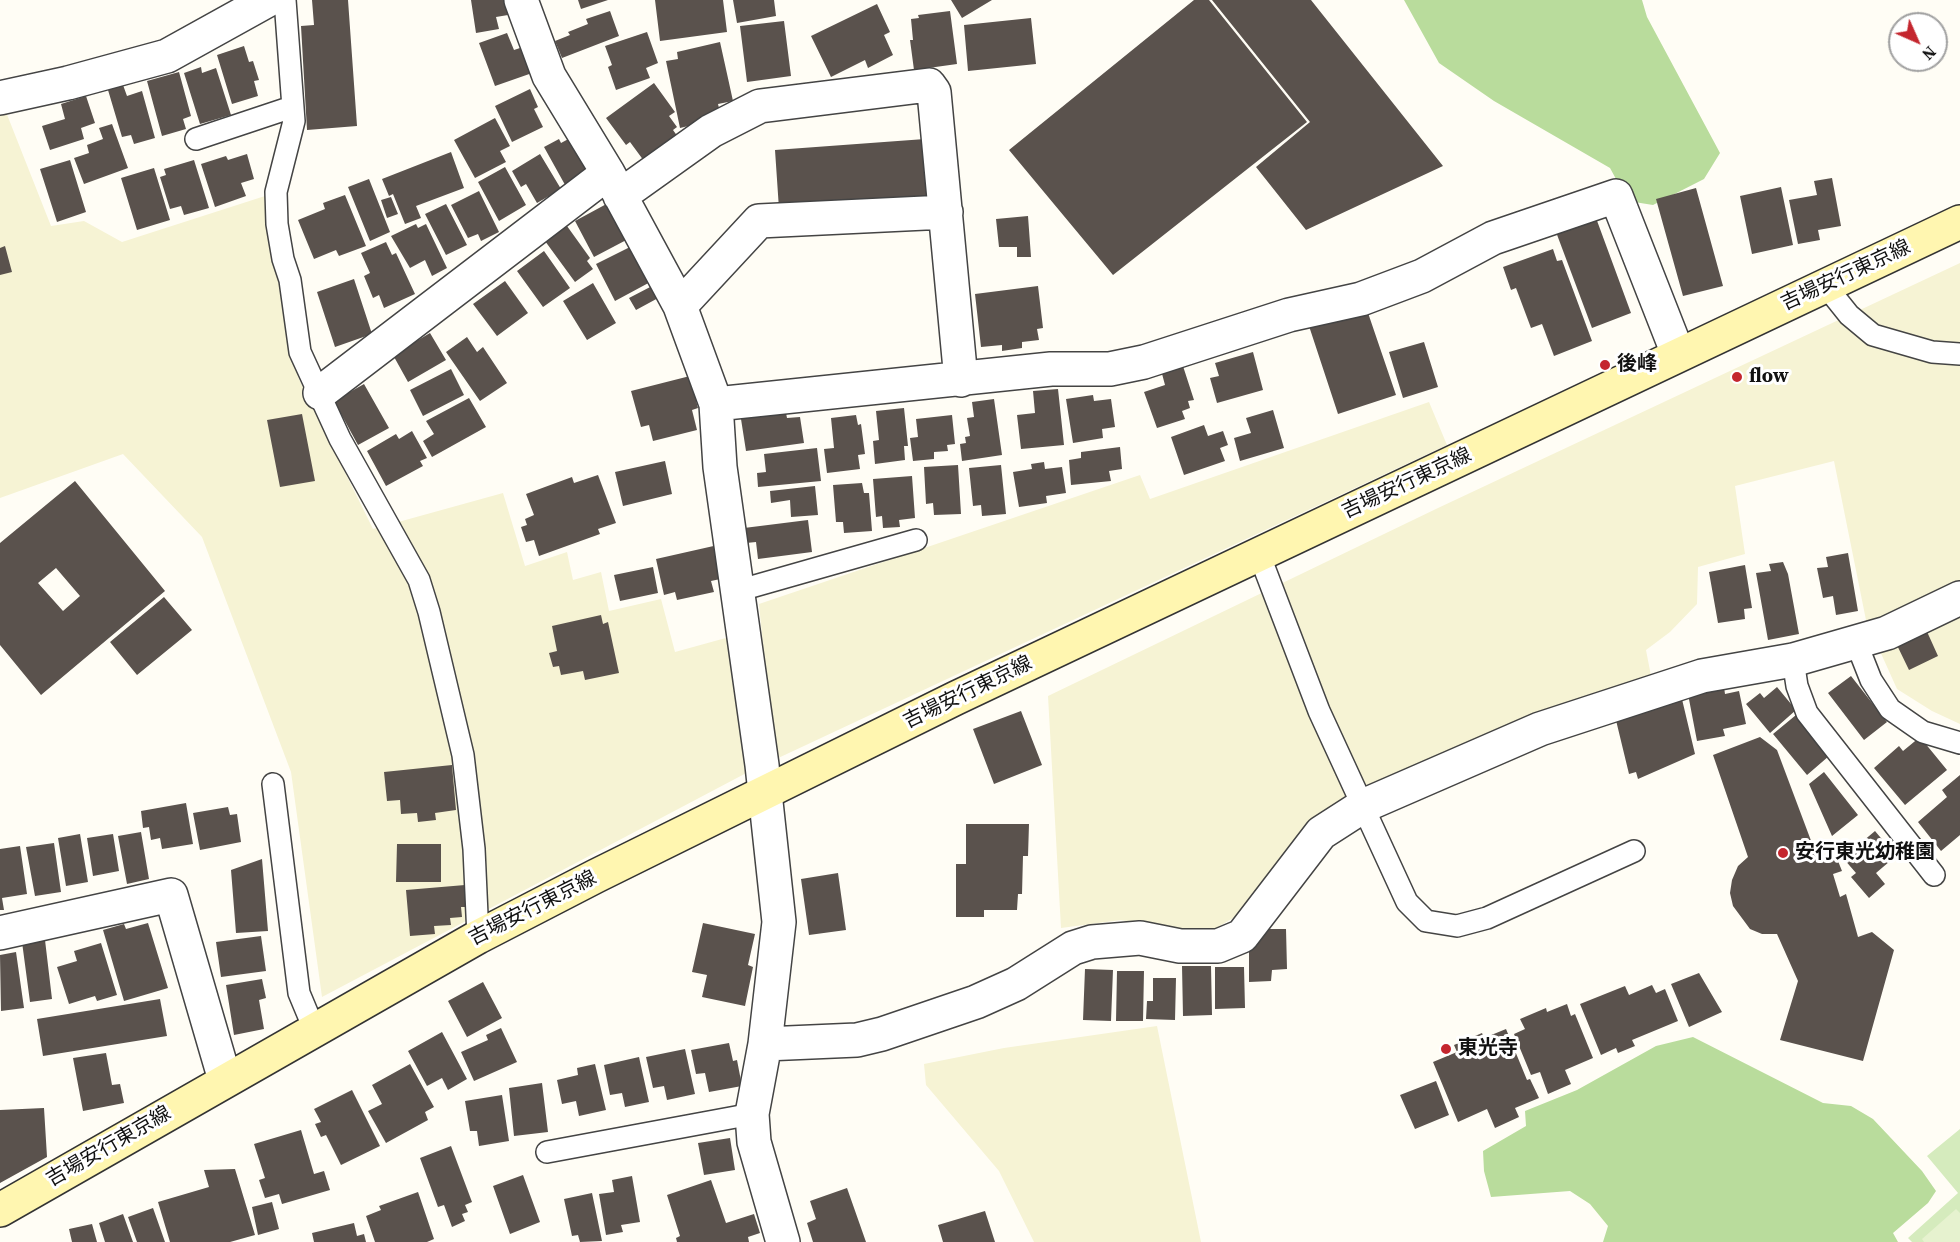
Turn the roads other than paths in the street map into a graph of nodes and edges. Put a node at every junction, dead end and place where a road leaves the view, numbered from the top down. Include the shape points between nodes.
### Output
1 (268, 0) edge
2 (285, 0) edge
3 (521, 0) edge
4 (0, 98) edge
5 (292, 107) junction
6 (196, 139) dead end
7 (614, 185) junction
8 (946, 212) junction
9 (1960, 222) edge
10 (1825, 285) junction
11 (680, 306) junction
12 (1678, 354) junction
13 (1960, 354) edge
14 (961, 380) junction
15 (320, 393) junction
16 (716, 404) junction
17 (916, 540) dead end
18 (1259, 554) junction
19 (737, 591) junction
20 (1960, 598) edge
21 (1856, 642) junction
22 (1793, 660) junction
23 (1960, 742) edge
24 (273, 784) dead end
25 (766, 794) junction
26 (1363, 806) junction
27 (1634, 851) dead end
28 (1934, 875) dead end
29 (0, 933) edge
30 (478, 937) junction
31 (314, 1029) junction
32 (765, 1044) junction
33 (225, 1080) junction
34 (752, 1114) junction
35 (547, 1152) dead end
36 (0, 1210) edge
37 (783, 1242) edge

1 - 4 street via 167,56
2 - 5 lane
3 - 7 street via 549,76
5 - 6 lane
5 - 15 lane via 294,121 276,192 277,224 300,352
7 - 8 street via 760,106 929,85 934,92
7 - 11 street
7 - 15 street
8 - 11 street via 759,221
8 - 14 street
9 - 10 main road, 吉場安行東京線
10 - 12 main road, 吉場安行東京線
10 - 13 lane via 1873,335 1932,352
11 - 16 street
12 - 14 street via 1616,196 1493,238 1422,276 1361,299 1289,315 1144,362 1110,369 1051,369
12 - 18 main road, 吉場安行東京線
14 - 16 street
15 - 30 lane via 340,439 419,580 429,612 463,755 474,849
16 - 19 street via 720,467
17 - 19 lane
18 - 25 main road, 吉場安行東京線 via 956,698
18 - 26 lane via 1319,711
19 - 25 street
20 - 21 street via 1887,633
21 - 22 street
21 - 23 lane via 1871,680 1890,709 1923,732
22 - 26 street via 1702,676 1540,729
22 - 28 lane via 1807,713
24 - 31 lane via 298,993
25 - 30 main road, 吉場安行東京線
25 - 32 street via 779,922
26 - 27 lane via 1407,902 1426,921 1457,926 1486,918
26 - 32 street via 1321,833 1242,936 1218,946 1180,946 1140,938 1092,942 1072,948 1016,984 976,1002 882,1034 857,1040
29 - 33 street via 171,895
30 - 31 main road, 吉場安行東京線
31 - 33 main road, 吉場安行東京線
32 - 34 street
33 - 36 main road, 吉場安行東京線
34 - 35 lane
34 - 37 street via 754,1142

